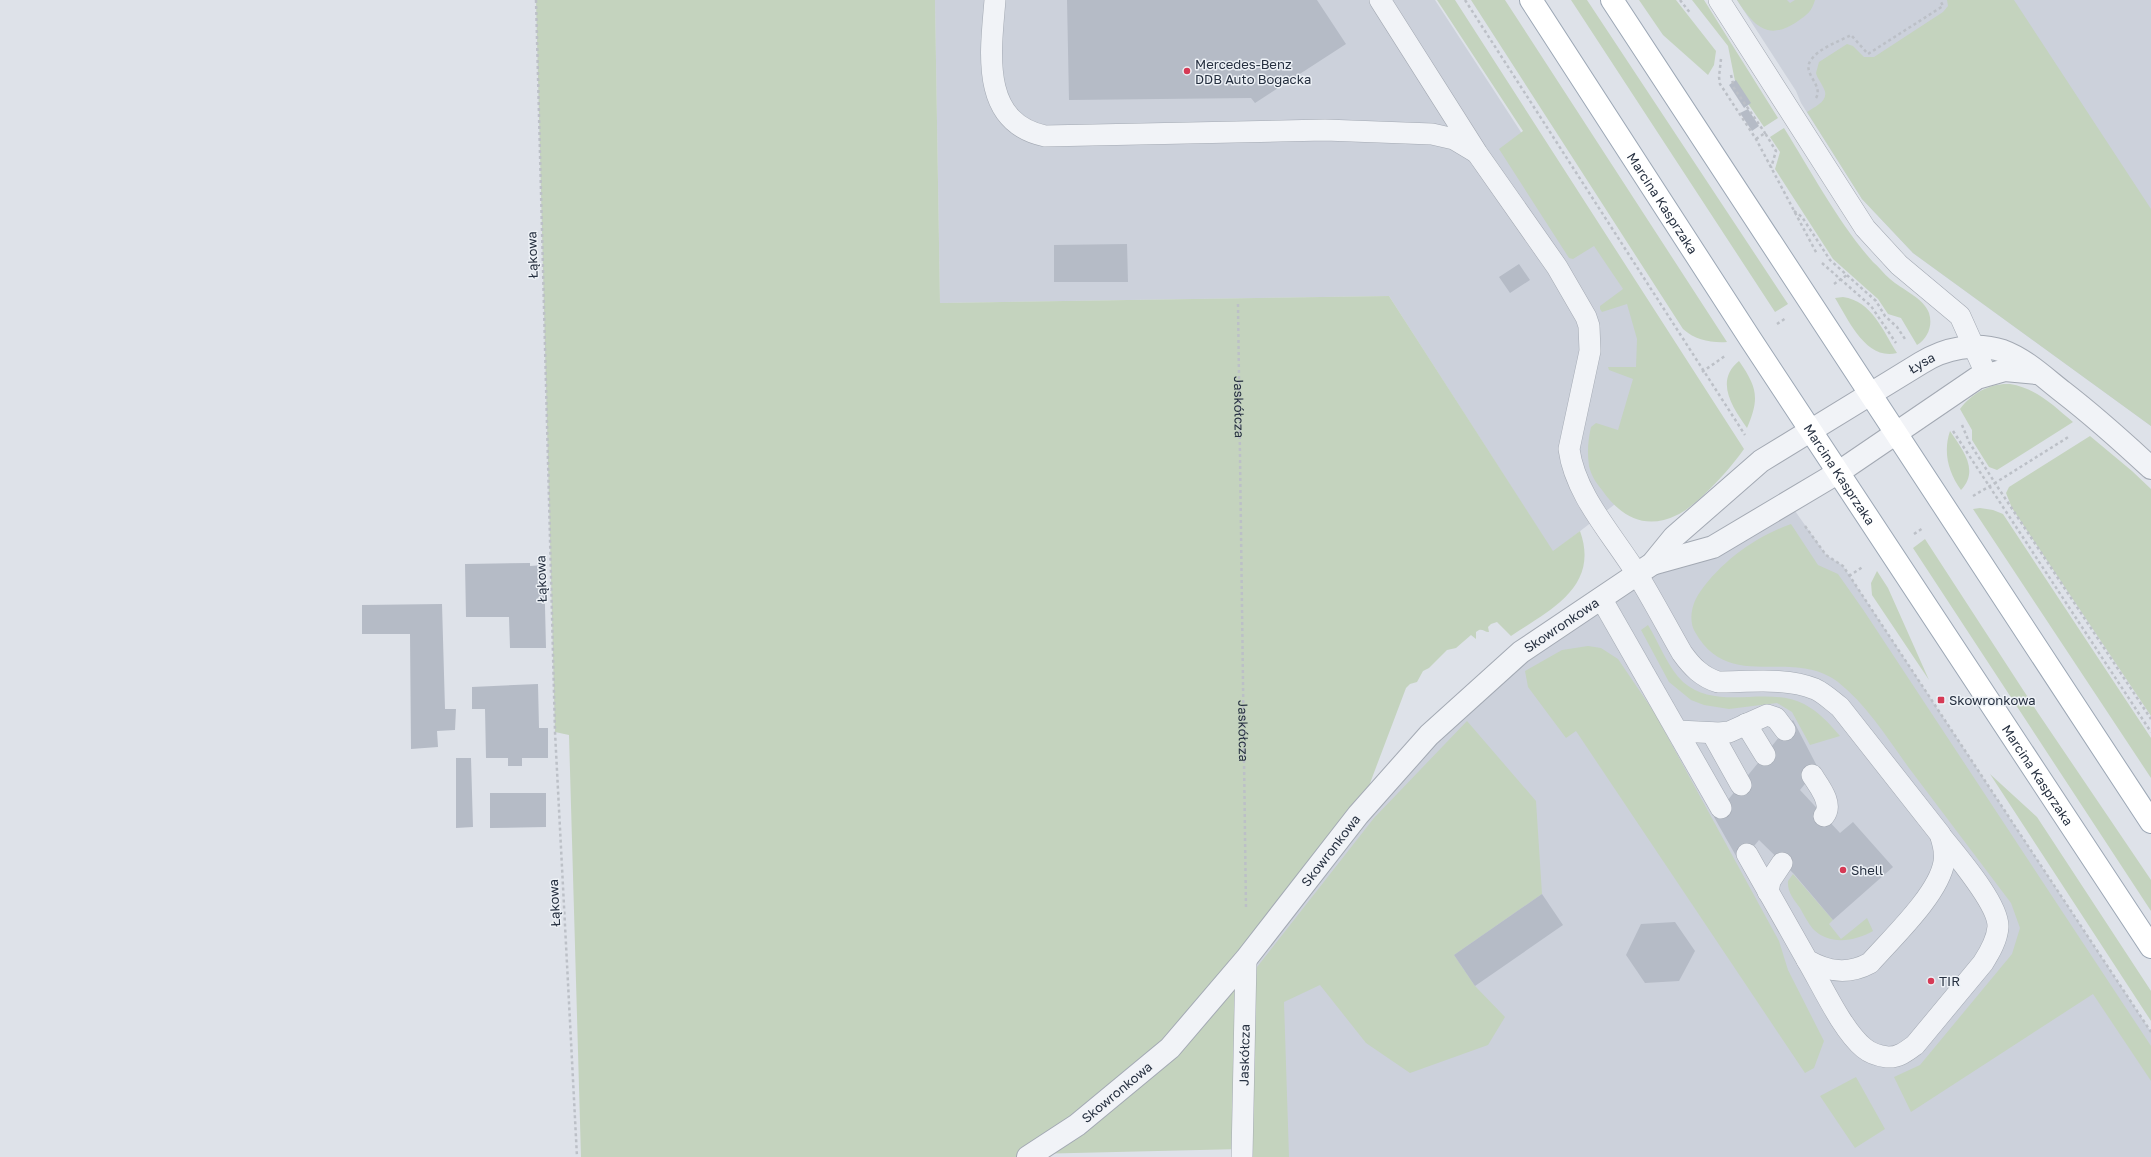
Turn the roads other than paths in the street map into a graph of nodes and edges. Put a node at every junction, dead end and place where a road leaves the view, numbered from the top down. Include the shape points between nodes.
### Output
1 (995, 0) edge
2 (1380, 0) edge
3 (1531, 0) edge
4 (1612, 0) edge
5 (1719, 0) edge
6 (1476, 153) junction
7 (1973, 347) junction
8 (1986, 374) junction
9 (2041, 374) junction
10 (1869, 395) junction
11 (1811, 430) junction
12 (1896, 433) junction
13 (2151, 468) edge
14 (1839, 472) junction
15 (1644, 569) junction
16 (1602, 598) junction
17 (1746, 724) junction
18 (1785, 730) dead end
19 (1678, 731) junction
20 (1712, 733) junction
21 (1765, 755) dead end
22 (1812, 775) dead end
23 (1741, 785) dead end
24 (1721, 808) dead end
25 (1824, 816) dead end
26 (2151, 822) edge
27 (1940, 834) junction
28 (1747, 854) dead end
29 (1782, 863) dead end
30 (1768, 892) junction
31 (2151, 947) edge
32 (1246, 959) junction
33 (1807, 960) junction
34 (1028, 1157) edge
35 (1242, 1157) edge

1 - 6 lane via 991,50 996,95 1022,127 1036,134 1045,136 1325,130 1424,134 1454,139
2 - 6 lane
3 - 11 main road, Marcina Kasprzaka
4 - 10 main road
5 - 7 lane via 1865,228 1899,265 1960,316
6 - 15 lane via 1557,267 1589,326 1590,351 1569,449 1572,465 1579,484
7 - 8 lane
7 - 9 street, Łysa via 2003,352
7 - 10 street, Łysa via 1934,354
8 - 9 street via 2004,370
8 - 12 street via 1968,383
9 - 13 street, Łysa via 2097,419
10 - 11 street, Łysa
10 - 12 main road
11 - 14 main road, Marcina Kasprzaka
11 - 15 street, Skowronkowa via 1761,461 1674,537
12 - 14 street, Skowronkowa
12 - 26 main road
14 - 15 street, Skowronkowa via 1713,547
14 - 31 main road, Marcina Kasprzaka
15 - 16 street, Skowronkowa
15 - 27 lane via 1682,653 1700,673 1718,682 1785,682 1801,685 1815,689 1828,697 1840,707
16 - 19 lane
16 - 32 street, Skowronkowa via 1521,652 1429,735 1358,815
17 - 18 lane via 1767,716 1776,718
17 - 20 lane via 1729,732
17 - 21 lane
19 - 20 lane
19 - 24 lane
20 - 23 lane
22 - 25 lane via 1827,802
27 - 33 lane via 1944,862 1934,889 1870,963 1845,972 1819,967
27 - 33 lane via 1993,908 1998,925 1994,944 1983,963 1915,1045 1902,1054 1888,1057 1863,1048 1845,1024
28 - 30 lane
29 - 30 lane via 1770,881
30 - 33 lane
32 - 34 street, Skowronkowa via 1170,1048 1077,1125
32 - 35 lane, Jaskółcza

